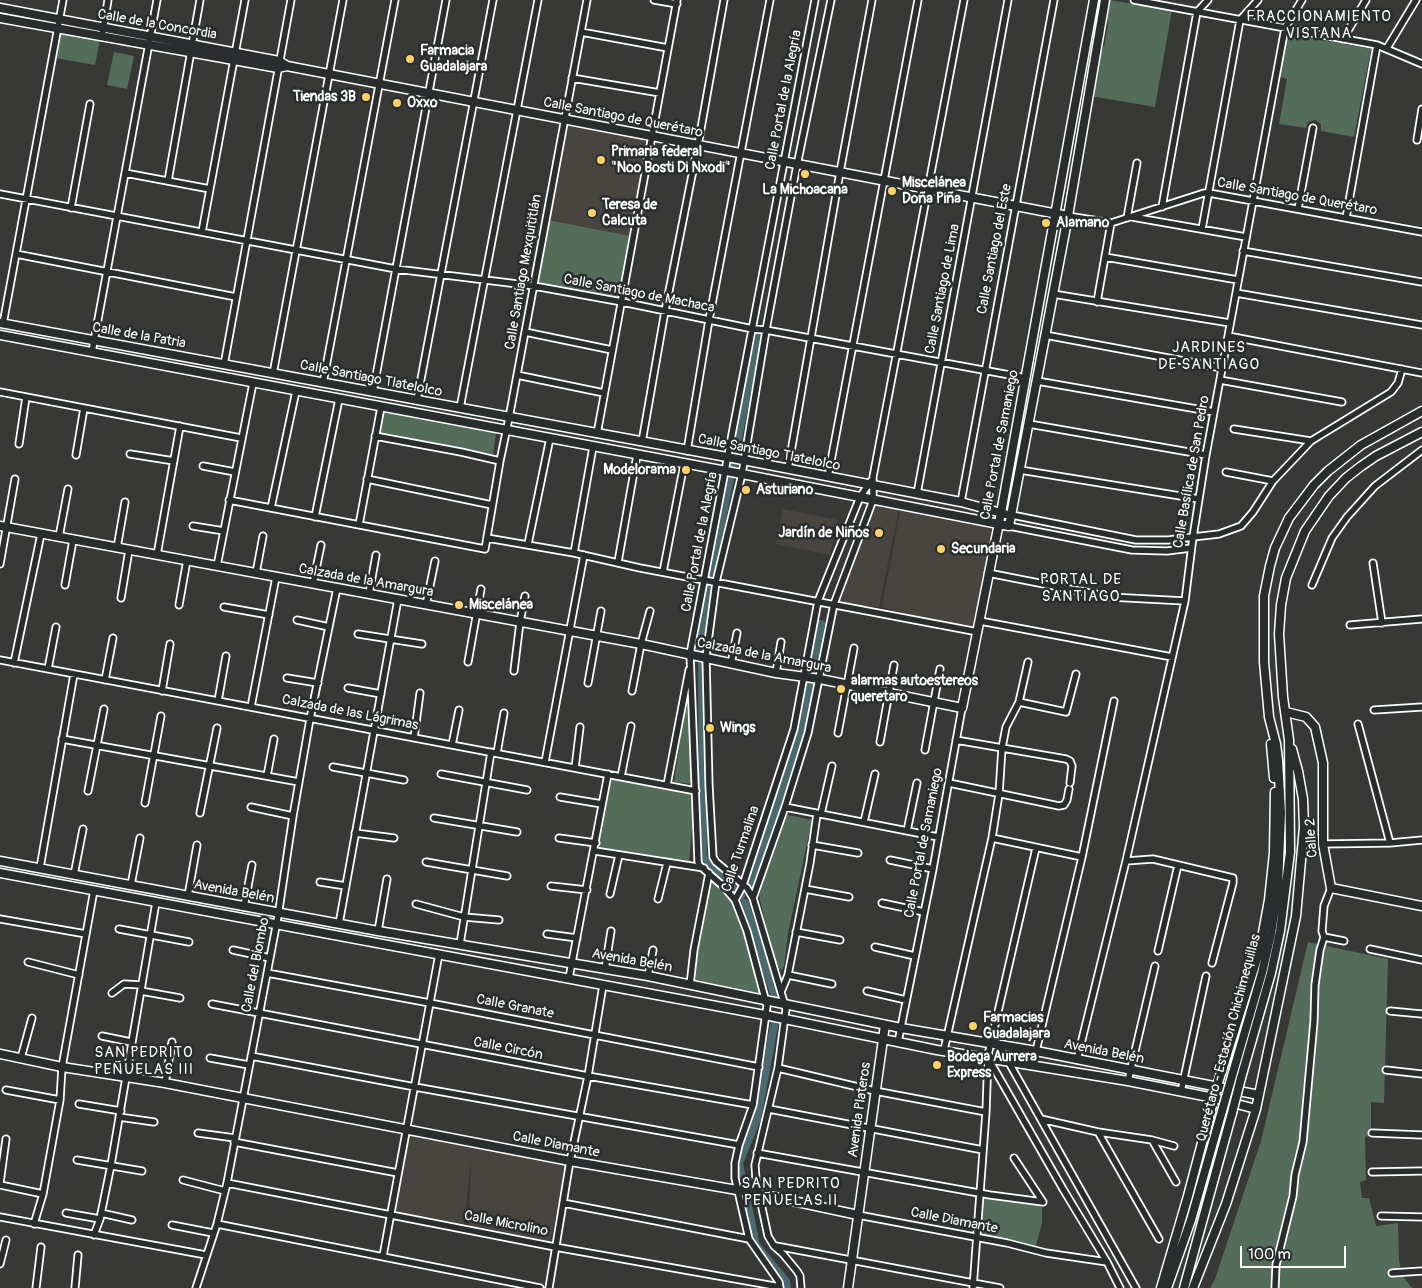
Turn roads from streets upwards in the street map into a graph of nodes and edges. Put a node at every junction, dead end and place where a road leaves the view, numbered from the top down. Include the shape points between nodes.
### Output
1 (2, 0) edge
2 (63, 0) edge
3 (108, 0) edge
4 (157, 0) edge
5 (200, 0) edge
6 (244, 0) edge
7 (291, 0) edge
8 (343, 0) edge
9 (394, 0) edge
10 (446, 0) edge
11 (493, 0) edge
12 (538, 0) edge
13 (587, 0) edge
14 (654, 0) edge
15 (724, 0) edge
16 (770, 0) edge
17 (815, 0) edge
18 (831, 0) edge
19 (872, 0) edge
20 (918, 0) edge
21 (964, 0) edge
22 (1008, 0) edge
23 (1054, 0) edge
24 (1094, 0) edge
25 (1105, 0) edge
26 (1134, 0) edge
27 (1208, 0) edge
28 (1258, 0) edge
29 (1302, 0) edge
30 (1366, 0) edge
31 (1416, 0) edge
32 (677, 2) edge
33 (0, 9) edge
34 (1197, 12) junction
35 (0, 18) edge
36 (60, 20) junction
37 (1240, 20) junction
38 (58, 28) junction
39 (103, 28) junction
40 (1285, 28) junction
41 (581, 32) junction
42 (102, 36) junction
43 (1343, 39) junction
44 (149, 41) junction
45 (1377, 45) junction
46 (668, 48) junction
47 (1387, 48) junction
48 (192, 49) junction
49 (235, 52) junction
50 (234, 61) junction
51 (278, 64) junction
52 (1422, 64) edge
53 (329, 74) junction
54 (572, 78) junction
55 (379, 84) junction
56 (429, 93) junction
57 (660, 93) junction
58 (474, 102) junction
59 (90, 104) dead end
60 (1422, 109) edge
61 (517, 110) junction
62 (564, 120) junction
63 (1313, 128) dead end
64 (652, 136) junction
65 (1417, 140) dead end
66 (698, 145) junction
67 (742, 153) junction
68 (785, 162) junction
69 (797, 164) junction
70 (1137, 164) dead end
71 (840, 172) junction
72 (125, 173) junction
73 (168, 181) junction
74 (884, 181) junction
75 (210, 189) junction
76 (928, 189) junction
77 (1209, 193) junction
78 (0, 194) edge
79 (973, 198) junction
80 (26, 199) junction
81 (1252, 201) junction
82 (1016, 206) junction
83 (1162, 207) junction
84 (71, 208) junction
85 (1298, 209) junction
86 (1056, 213) junction
87 (117, 216) junction
88 (1068, 216) junction
89 (1129, 218) junction
90 (1346, 218) junction
91 (1111, 223) junction
92 (1202, 229) junction
93 (202, 232) junction
94 (1422, 232) edge
95 (1246, 237) junction
96 (246, 240) junction
97 (296, 250) junction
98 (1243, 251) junction
99 (16, 254) junction
100 (1105, 257) junction
101 (347, 260) junction
102 (396, 269) junction
103 (106, 272) junction
104 (441, 274) junction
105 (485, 280) junction
106 (1238, 280) junction
107 (1422, 282) edge
108 (534, 286) junction
109 (1236, 293) junction
110 (1053, 294) junction
111 (236, 297) junction
112 (622, 302) junction
113 (1097, 302) junction
114 (665, 311) junction
115 (709, 320) junction
116 (2, 323) edge
117 (1230, 323) junction
118 (1422, 325) edge
119 (753, 329) junction
120 (766, 330) junction
121 (525, 332) junction
122 (0, 335) edge
123 (1045, 336) junction
124 (1228, 336) junction
125 (811, 338) junction
126 (94, 340) junction
127 (852, 346) junction
128 (612, 350) junction
129 (92, 352) junction
130 (897, 354) junction
131 (942, 363) junction
132 (224, 364) junction
133 (1222, 368) junction
134 (1402, 369) junction
135 (985, 371) junction
136 (1422, 373) edge
137 (272, 374) junction
138 (517, 375) junction
139 (1026, 378) junction
140 (1220, 380) junction
141 (1037, 381) junction
142 (253, 382) junction
143 (323, 383) junction
144 (296, 391) junction
145 (0, 392) edge
146 (373, 392) junction
147 (604, 393) junction
148 (26, 398) junction
149 (339, 399) junction
150 (417, 400) junction
151 (1342, 402) dead end
152 (381, 407) junction
153 (84, 408) junction
154 (460, 408) junction
155 (1422, 411) edge
156 (1214, 412) junction
157 (509, 418) junction
158 (1029, 424) junction
159 (180, 426) junction
160 (1234, 428) dead end
161 (506, 430) junction
162 (1422, 432) edge
163 (597, 434) junction
164 (375, 436) junction
165 (241, 438) junction
166 (550, 438) junction
167 (1311, 441) junction
168 (642, 442) junction
169 (19, 444) dead end
170 (594, 447) junction
171 (687, 450) junction
172 (1422, 450) edge
173 (130, 454) dead end
174 (76, 455) dead end
175 (637, 455) junction
176 (1206, 455) junction
177 (729, 458) junction
178 (743, 460) junction
179 (174, 461) junction
180 (500, 461) junction
181 (684, 464) junction
182 (203, 466) dead end
183 (788, 469) junction
184 (1020, 470) junction
185 (235, 472) junction
186 (726, 472) junction
187 (1226, 472) dead end
188 (742, 474) junction
189 (828, 477) junction
190 (15, 479) dead end
191 (367, 479) junction
192 (1273, 482) junction
193 (871, 485) junction
194 (68, 489) dead end
195 (917, 494) junction
196 (860, 497) junction
197 (1199, 499) junction
198 (230, 500) junction
199 (873, 500) junction
200 (125, 502) dead end
201 (961, 502) junction
202 (492, 505) junction
203 (271, 508) junction
204 (1001, 513) junction
205 (1012, 515) junction
206 (315, 517) junction
207 (998, 524) junction
208 (193, 526) dead end
209 (359, 526) junction
210 (1009, 526) junction
211 (3, 527) edge
212 (224, 531) junction
213 (41, 534) junction
214 (264, 536) dead end
215 (60, 537) junction
216 (1193, 537) junction
217 (487, 538) junction
218 (73, 540) junction
219 (528, 544) junction
220 (320, 545) dead end
221 (117, 548) junction
222 (1191, 548) junction
223 (129, 550) junction
224 (574, 553) junction
225 (157, 555) junction
226 (376, 555) dead end
227 (584, 555) junction
228 (187, 560) junction
229 (435, 561) dead end
230 (618, 562) junction
231 (1373, 563) dead end
232 (0, 564) edge
233 (217, 566) junction
234 (663, 572) junction
235 (256, 573) junction
236 (988, 573) junction
237 (276, 577) junction
238 (704, 580) junction
239 (716, 582) junction
240 (65, 584) dead end
241 (313, 584) junction
242 (1312, 585) dead end
243 (337, 588) junction
244 (481, 589) dead end
245 (368, 594) junction
246 (525, 596) dead end
247 (121, 598) dead end
248 (398, 599) junction
249 (818, 600) junction
250 (1185, 601) junction
251 (426, 604) junction
252 (834, 604) junction
253 (179, 605) dead end
254 (224, 607) dead end
255 (650, 611) dead end
256 (601, 612) dead end
257 (476, 614) junction
258 (269, 615) junction
259 (1422, 619) edge
260 (297, 620) dead end
261 (980, 621) junction
262 (520, 622) junction
263 (1382, 623) junction
264 (1350, 625) dead end
265 (56, 627) dead end
266 (329, 627) junction
267 (571, 631) junction
268 (978, 632) junction
269 (737, 633) dead end
270 (358, 634) dead end
271 (597, 636) junction
272 (112, 638) dead end
273 (391, 639) junction
274 (780, 642) dead end
275 (170, 644) dead end
276 (422, 644) dead end
277 (641, 644) junction
278 (854, 648) dead end
279 (226, 656) dead end
280 (691, 657) junction
281 (706, 657) junction
282 (1172, 657) junction
283 (0, 660) edge
284 (468, 662) dead end
285 (1028, 662) dead end
286 (14, 663) junction
287 (731, 664) junction
288 (894, 664) dead end
289 (48, 669) junction
290 (940, 669) dead end
291 (514, 672) dead end
292 (776, 673) junction
293 (74, 674) junction
294 (1076, 674) dead end
295 (805, 677) junction
296 (287, 678) dead end
297 (820, 679) junction
298 (105, 680) junction
299 (318, 683) junction
300 (588, 683) dead end
301 (847, 685) junction
302 (348, 688) dead end
303 (162, 691) junction
304 (632, 692) dead end
305 (420, 693) dead end
306 (888, 693) junction
307 (381, 694) junction
308 (218, 701) junction
309 (1114, 701) dead end
310 (933, 702) junction
311 (1019, 702) junction
312 (1422, 706) edge
313 (251, 707) junction
314 (962, 708) junction
315 (104, 709) dead end
316 (459, 710) dead end
317 (1374, 710) dead end
318 (1286, 712) junction
319 (504, 713) dead end
320 (161, 716) dead end
321 (1269, 717) junction
322 (310, 718) junction
323 (1358, 724) dead end
324 (632, 726) dead end
325 (580, 727) dead end
326 (217, 728) dead end
327 (374, 730) junction
328 (838, 733) dead end
329 (414, 738) junction
330 (274, 739) dead end
331 (62, 740) junction
332 (956, 740) junction
333 (1289, 740) junction
334 (880, 742) dead end
335 (452, 745) junction
336 (97, 746) junction
337 (1002, 748) junction
338 (925, 750) dead end
339 (494, 753) junction
340 (154, 756) junction
341 (545, 762) junction
342 (210, 766) junction
343 (832, 766) dead end
344 (333, 767) dead end
345 (575, 768) junction
346 (366, 773) junction
347 (441, 774) dead end
348 (608, 774) junction
349 (875, 774) dead end
350 (267, 776) junction
351 (621, 776) junction
352 (404, 780) dead end
353 (299, 782) junction
354 (486, 782) junction
355 (917, 783) dead end
356 (949, 783) junction
357 (667, 785) junction
358 (527, 790) dead end
359 (88, 791) dead end
360 (696, 791) junction
361 (1000, 794) junction
362 (560, 796) dead end
363 (144, 803) dead end
364 (602, 804) junction
365 (785, 807) junction
366 (250, 808) dead end
367 (200, 813) dead end
368 (819, 814) junction
369 (293, 816) junction
370 (434, 818) dead end
371 (864, 822) junction
372 (478, 826) junction
373 (83, 829) dead end
374 (908, 831) junction
375 (517, 832) dead end
376 (356, 833) junction
377 (938, 837) junction
378 (140, 838) dead end
379 (394, 838) dead end
380 (559, 838) dead end
381 (992, 838) junction
382 (1422, 840) edge
383 (596, 843) junction
384 (1390, 843) junction
385 (1323, 844) junction
386 (196, 845) dead end
387 (812, 845) junction
388 (1036, 848) junction
389 (594, 851) junction
390 (858, 853) dead end
391 (619, 855) junction
392 (1082, 857) junction
393 (890, 860) dead end
394 (0, 861) edge
395 (1126, 861) junction
396 (426, 862) dead end
397 (667, 863) junction
398 (252, 865) dead end
399 (1178, 865) junction
400 (40, 868) junction
401 (704, 868) junction
402 (933, 869) junction
403 (472, 870) junction
404 (0, 873) edge
405 (709, 873) junction
406 (74, 875) junction
407 (506, 876) dead end
408 (386, 878) dead end
409 (320, 882) dead end
410 (131, 885) junction
411 (744, 885) junction
412 (346, 886) junction
413 (551, 886) dead end
414 (1330, 888) junction
415 (805, 889) junction
416 (94, 890) junction
417 (587, 890) junction
418 (610, 894) dead end
419 (188, 896) junction
420 (849, 897) dead end
421 (753, 898) junction
422 (658, 899) dead end
423 (735, 900) junction
424 (156, 902) junction
425 (882, 903) dead end
426 (416, 904) dead end
427 (1422, 906) edge
428 (244, 907) junction
429 (924, 912) junction
430 (279, 913) junction
431 (464, 917) junction
432 (0, 919) edge
433 (499, 920) dead end
434 (276, 924) junction
435 (339, 924) junction
436 (119, 929) dead end
437 (378, 931) junction
438 (611, 931) dead end
439 (796, 932) junction
440 (86, 934) junction
441 (547, 934) dead end
442 (151, 935) junction
443 (1324, 937) junction
444 (577, 938) junction
445 (840, 940) dead end
446 (1344, 941) dead end
447 (189, 942) dead end
448 (460, 944) junction
449 (876, 947) dead end
450 (1370, 948) dead end
451 (233, 950) dead end
452 (653, 950) dead end
453 (1158, 951) dead end
454 (439, 954) junction
455 (915, 956) junction
456 (270, 958) junction
457 (1422, 960) edge
458 (28, 962) dead end
459 (573, 963) junction
460 (1212, 963) dead end
461 (1155, 966) dead end
462 (605, 969) junction
463 (267, 973) junction
464 (79, 975) junction
465 (788, 975) junction
466 (648, 976) junction
467 (1206, 976) dead end
468 (569, 978) junction
469 (832, 984) dead end
470 (604, 985) junction
471 (690, 985) junction
472 (141, 988) junction
473 (867, 991) dead end
474 (112, 993) dead end
475 (780, 993) junction
476 (180, 998) dead end
477 (766, 1000) junction
478 (906, 1000) junction
479 (430, 1003) junction
480 (212, 1004) dead end
481 (785, 1005) junction
482 (1390, 1011) dead end
483 (259, 1013) junction
484 (1422, 1014) edge
485 (767, 1015) junction
486 (32, 1018) dead end
487 (786, 1019) junction
488 (885, 1024) junction
489 (901, 1028) junction
490 (102, 1036) dead end
491 (594, 1036) junction
492 (947, 1036) junction
493 (882, 1039) junction
494 (131, 1042) junction
495 (172, 1042) dead end
496 (898, 1042) junction
497 (990, 1044) junction
498 (422, 1045) junction
499 (999, 1045) junction
500 (156, 1050) dead end
501 (944, 1050) junction
502 (1036, 1051) junction
503 (170, 1052) junction
504 (0, 1054) edge
505 (251, 1056) junction
506 (21, 1058) junction
507 (210, 1058) dead end
508 (988, 1058) junction
509 (1077, 1060) junction
510 (1009, 1062) junction
511 (249, 1066) junction
512 (62, 1067) junction
513 (759, 1067) junction
514 (778, 1068) junction
515 (1130, 1070) junction
516 (1386, 1070) dead end
517 (1422, 1074) edge
518 (125, 1076) junction
519 (588, 1076) junction
520 (1184, 1080) junction
521 (1128, 1081) junction
522 (165, 1083) junction
523 (1217, 1086) junction
524 (415, 1087) junction
525 (6, 1090) dead end
526 (874, 1091) junction
527 (1181, 1092) junction
528 (1259, 1095) junction
529 (242, 1098) junction
530 (1214, 1098) junction
531 (60, 1100) junction
532 (79, 1104) dead end
533 (753, 1105) junction
534 (769, 1109) junction
535 (1256, 1109) junction
536 (986, 1112) junction
537 (120, 1114) junction
538 (579, 1117) junction
539 (1041, 1120) junction
540 (154, 1122) dead end
541 (406, 1129) junction
542 (870, 1129) junction
543 (1098, 1132) junction
544 (198, 1133) dead end
545 (1372, 1133) dead end
546 (1422, 1135) edge
547 (6, 1139) dead end
548 (235, 1140) junction
549 (1152, 1140) junction
550 (739, 1145) junction
551 (1174, 1146) dead end
552 (983, 1150) junction
553 (757, 1153) junction
554 (1014, 1158) dead end
555 (77, 1160) dead end
556 (570, 1161) junction
557 (111, 1165) junction
558 (142, 1171) dead end
559 (1422, 1171) edge
560 (864, 1172) junction
561 (1372, 1172) dead end
562 (398, 1173) junction
563 (183, 1180) dead end
564 (1176, 1182) dead end
565 (227, 1183) junction
566 (0, 1184) edge
567 (225, 1191) junction
568 (749, 1193) junction
569 (980, 1193) junction
570 (43, 1194) junction
571 (563, 1203) junction
572 (66, 1213) dead end
573 (390, 1214) junction
574 (858, 1215) junction
575 (100, 1216) junction
576 (1380, 1216) dead end
577 (1422, 1217) edge
578 (0, 1218) edge
579 (132, 1220) dead end
580 (34, 1224) junction
581 (216, 1224) junction
582 (172, 1225) dead end
583 (213, 1233) junction
584 (94, 1235) junction
585 (749, 1239) junction
586 (978, 1239) junction
587 (1159, 1239) dead end
588 (6, 1240) dead end
589 (774, 1246) junction
590 (41, 1247) dead end
591 (555, 1247) junction
592 (78, 1255) dead end
593 (206, 1255) junction
594 (383, 1256) junction
595 (851, 1260) junction
596 (1107, 1262) junction
597 (0, 1264) edge
598 (1422, 1271) edge
599 (1392, 1273) dead end
600 (973, 1286) edge
601 (36, 1288) edge
602 (75, 1288) edge
603 (196, 1288) edge
604 (540, 1288) edge
605 (548, 1288) edge
606 (780, 1288) edge
607 (801, 1288) edge
608 (848, 1288) edge
609 (1000, 1288) edge
610 (1120, 1288) edge
611 (1136, 1288) edge
612 (1161, 1288) edge
613 (1167, 1288) edge
614 (1184, 1288) edge
615 (1193, 1288) edge
616 (1275, 1288) edge

1 - 33 street
2 - 36 street
3 - 39 street
4 - 44 street
5 - 48 street
6 - 49 street
7 - 51 street
8 - 53 street
9 - 55 street
10 - 56 street
11 - 58 street
12 - 61 street
13 - 41 street, Calle Santiago Mexquititlán
14 - 32 street
15 - 66 street
16 - 67 street
17 - 68 street, Calle Portal de la Alegría
18 - 69 street, Calle Portal de la Alegría
19 - 71 street
20 - 74 street
21 - 76 street, Calle Turmalina
22 - 79 street, Calle Santiago de Lima
23 - 82 street, Calle Santiago del Este
24 - 86 street, Calle Portal de Samaniego
25 - 88 street, Calle Portal de Samaniego
26 - 34 street
27 - 34 street
28 - 37 street
29 - 40 street, Calle Basílica de San Pedro
30 - 43 street
31 - 47 street
32 - 46 street
33 - 36 street, Calle de la Concordia
34 - 37 street
34 - 83 street
35 - 38 street, Calle de la Concordia
36 - 38 street
36 - 39 street, Calle de la Concordia
37 - 40 street
37 - 77 street
38 - 42 street, Calle de la Concordia
38 - 80 street
39 - 42 street
39 - 44 street, Calle de la Concordia
40 - 43 street
40 - 81 street, Calle Basílica de San Pedro
41 - 46 street
41 - 54 street, Calle Santiago Mexquititlán
42 - 44 street, Calle de la Concordia
43 - 45 street
44 - 48 street, Calle de la Concordia
44 - 72 street
45 - 47 street
45 - 90 street
46 - 57 street
47 - 52 street
48 - 49 street, Calle de la Concordia
48 - 50 street, Calle de la Concordia
48 - 73 street
49 - 50 street
49 - 51 street, Calle de la Concordia
50 - 51 street, Calle de la Concordia
50 - 75 street
51 - 53 street, Calle Santiago de Querétaro
51 - 96 street
53 - 55 street, Calle Santiago de Querétaro
53 - 97 street
54 - 57 street
54 - 62 street, Calle Santiago Mexquititlán
55 - 56 street, Calle Santiago de Querétaro
55 - 101 street
56 - 58 street, Calle Santiago de Querétaro
56 - 102 street
57 - 64 street
58 - 61 street, Calle Santiago de Querétaro
58 - 104 street
59 - 84 street
60 - 65 street
61 - 62 street, Calle Santiago de Querétaro
61 - 105 street
62 - 64 street, Calle Santiago de Querétaro
62 - 108 street, Calle Santiago Mexquititlán
63 - 85 street
64 - 66 street, Calle Santiago de Querétaro
64 - 112 street
66 - 67 street, Calle Santiago de Querétaro
66 - 114 street
67 - 68 street, Calle Santiago de Querétaro
67 - 115 street
68 - 69 street, Calle Santiago de Querétaro
68 - 119 street, Calle Portal de la Alegría
69 - 71 street, Calle Santiago de Querétaro
69 - 120 street, Calle Portal de la Alegría
70 - 89 street
71 - 74 street, Calle Santiago de Querétaro
71 - 125 street
72 - 73 street
72 - 87 street
73 - 75 street
74 - 76 street, Calle Santiago de Querétaro
74 - 127 street
75 - 93 street
76 - 79 street, Calle Santiago de Querétaro
76 - 130 street, Calle Turmalina
77 - 81 street, Calle Santiago de Querétaro
77 - 83 street, Calle Santiago de Querétaro
77 - 92 street
78 - 80 street, Calle Santiago de Machaca
79 - 82 street, Calle Santiago de Querétaro
79 - 131 street, Calle Santiago de Lima
80 - 84 street, Calle Santiago de Machaca
80 - 99 street
81 - 85 street, Calle Santiago de Querétaro
81 - 95 street, Calle Basílica de San Pedro
82 - 86 street, Calle Santiago de Querétaro
82 - 135 street, Calle Santiago del Este
83 - 89 street, Calle Santiago de Querétaro
84 - 87 street, Calle Santiago de Machaca
85 - 90 street, Calle Santiago de Querétaro
86 - 88 street, Calle Santiago de Querétaro
86 - 139 street, Calle Portal de Samaniego
87 - 93 street, Calle Santiago de Machaca
87 - 103 street
88 - 91 street, Calle Santiago de Querétaro
88 - 110 street, Calle Portal de Samaniego
89 - 91 street, Calle Santiago de Querétaro
89 - 92 street
90 - 94 street, Calle Santiago de Querétaro
91 - 100 street
92 - 95 street
93 - 96 street, Calle Santiago de Machaca
95 - 98 street, Calle Basílica de San Pedro
96 - 97 street, Calle Santiago de Machaca
96 - 111 street
97 - 101 street, Calle Santiago de Machaca
97 - 137 street
98 - 106 street, Calle Basílica de San Pedro
98 - 107 street
99 - 103 street
99 - 116 street
100 - 106 street
100 - 113 street
101 - 102 street, Calle Santiago de Machaca
101 - 143 street
102 - 104 street, Calle Santiago de Machaca
102 - 146 street
103 - 111 street
103 - 126 street
104 - 105 street, Calle Santiago de Machaca
104 - 150 street
105 - 108 street, Calle Santiago de Machaca
105 - 154 street
106 - 109 street, Calle Basílica de San Pedro
108 - 112 street, Calle Santiago de Machaca
108 - 121 street, Calle Santiago Mexquititlán
109 - 117 street, Calle Basílica de San Pedro
109 - 118 street
110 - 113 street
110 - 123 street, Calle Portal de Samaniego
111 - 132 street
112 - 114 street, Calle Santiago de Machaca
112 - 128 street
113 - 117 street
114 - 115 street, Calle Santiago de Machaca
114 - 168 street
115 - 119 street, Calle Santiago de Machaca
115 - 171 street
116 - 126 street, Calle de la Patria
117 - 124 street, Calle Basílica de San Pedro
119 - 120 street, Calle Santiago de Machaca
119 - 177 street, Calle Portal de la Alegría
120 - 125 street, Calle Santiago de Machaca
120 - 178 street, Calle Portal de la Alegría
121 - 128 street
121 - 138 street, Calle Santiago Mexquititlán
122 - 129 street, Calle de la Patria
123 - 133 street
123 - 141 street, Calle Portal de Samaniego
124 - 133 street, Calle Basílica de San Pedro
124 - 134 street
125 - 127 street, Calle Santiago de Machaca
125 - 183 street
126 - 129 street
126 - 132 street, Calle de la Patria
127 - 130 street, Calle Santiago de Machaca
127 - 189 street
128 - 147 street
129 - 142 street, Calle de la Patria
130 - 131 street, Calle Santiago de Machaca
130 - 193 street, Calle Turmalina
131 - 135 street, Calle Santiago de Machaca
131 - 195 street, Calle Santiago de Lima
132 - 137 street, Calle de la Patria
133 - 140 street, Calle Basílica de San Pedro
134 - 136 street
134 - 167 street, Calle Santiago Tlatelolco via 1391,392
135 - 139 street, Calle Santiago de Machaca
135 - 201 street, Calle Santiago del Este
137 - 143 street, Calle Santiago Tlatelolco
138 - 147 street
138 - 157 street, Calle Santiago Mexquititlán
139 - 204 street, Calle Portal de Samaniego
140 - 151 street
140 - 156 street, Calle Basílica de San Pedro
141 - 156 street
141 - 158 street, Calle Portal de Samaniego
142 - 144 street, Calle Santiago Tlatelolco
142 - 165 street
143 - 146 street, Calle Santiago Tlatelolco
144 - 149 street, Calle Santiago Tlatelolco
144 - 203 street
145 - 148 street
146 - 150 street, Calle Santiago Tlatelolco
147 - 163 street
148 - 153 street
148 - 169 street
149 - 152 street, Calle Santiago Tlatelolco
149 - 206 street
150 - 154 street, Calle Santiago Tlatelolco
152 - 161 street, Calle Santiago Tlatelolco
152 - 164 street
153 - 159 street
153 - 174 street
154 - 157 street, Calle Santiago Tlatelolco
155 - 321 street, Querétaro - Estación Chichimequillas via 1362,445 1328,471 1299,503 1282,532 1264,596 1264,662
156 - 176 street, Calle Basílica de San Pedro
157 - 161 street, Calle Santiago Mexquititlán
157 - 163 street, Calle Santiago Tlatelolco
158 - 176 street
158 - 184 street, Calle Portal de Samaniego
159 - 165 street
159 - 179 street
160 - 167 street
161 - 166 street, Calle Santiago Tlatelolco
161 - 180 street, Calle Santiago Mexquititlán
162 - 318 street, Querétaro - Estación Chichimequillas via 1376,456 1346,478 1305,531 1286,578 1281,605 1280,659
163 - 168 street, Calle Santiago Tlatelolco
164 - 180 street
164 - 191 street
165 - 185 street
166 - 170 street, Calle Santiago Tlatelolco
166 - 219 street
167 - 192 street, Calle Santiago Tlatelolco
168 - 171 street, Calle Santiago Tlatelolco
170 - 175 street, Calle Santiago Tlatelolco
170 - 224 street
171 - 177 street, Calle Santiago Tlatelolco
172 - 242 street via 1375,486 1347,517 1332,538
173 - 179 street
175 - 181 street, Calle Santiago Tlatelolco
175 - 230 street
176 - 197 street, Calle Basílica de San Pedro
177 - 178 street, Calle Santiago Tlatelolco
177 - 186 street, Calle Portal de la Alegría
178 - 183 street, Calle Santiago Tlatelolco
178 - 188 street, Calle Portal de la Alegría
179 - 225 street
180 - 202 street, Calle Santiago Mexquititlán
181 - 186 street, Calle Santiago Tlatelolco
181 - 234 street
182 - 185 street
183 - 189 street, Calle Santiago Tlatelolco
184 - 197 street
184 - 205 street, Calle Portal de Samaniego
185 - 198 street
186 - 188 street, Calle Santiago Tlatelolco
186 - 238 street, Calle Portal de la Alegría
187 - 192 street
188 - 196 street, Calle Santiago Tlatelolco
188 - 239 street, Calle Portal de la Alegría
189 - 193 street, Calle Santiago Tlatelolco
190 - 211 street
191 - 202 street
191 - 209 street
192 - 216 street, Calle Santiago Tlatelolco via 1241,526 1219,534
193 - 195 street, Calle Santiago Tlatelolco
193 - 196 street, Calle Turmalina
193 - 199 street, Calle Turmalina
194 - 215 street
195 - 201 street, Calle Santiago Tlatelolco
196 - 199 street, Calle Santiago Tlatelolco
196 - 249 street, Calle Turmalina
197 - 216 street, Calle Basílica de San Pedro
198 - 203 street
198 - 212 street
199 - 207 street, Calle Santiago Tlatelolco
199 - 252 street, Calle Turmalina
200 - 221 street
201 - 204 street, Calle Santiago Tlatelolco
202 - 217 street, Calle Santiago Mexquititlán
203 - 206 street
204 - 205 street, Calle Santiago Tlatelolco
204 - 207 street, Calle Portal de Samaniego
205 - 210 street, Calle Portal de Samaniego
205 - 216 street, Calle Santiago Tlatelolco via 1136,540
206 - 209 street
207 - 210 street, Calle Santiago Tlatelolco
207 - 236 street, Calle Portal de Samaniego
208 - 212 street
209 - 217 street, Calle Santiago Mexquititlán via 485,549
210 - 222 street, Calle Santiago Tlatelolco via 1132,550 1167,552
211 - 213 street, Calzada de la Amargura
211 - 232 street
212 - 233 street
213 - 215 street, Calzada de la Amargura
213 - 286 street
214 - 235 street
215 - 218 street, Calzada de la Amargura
216 - 222 street, Calle Basílica de San Pedro
217 - 219 street
218 - 221 street, Calzada de la Amargura
218 - 240 street
219 - 224 street
220 - 241 street
221 - 223 street, Calzada de la Amargura
222 - 250 street, Calle Basílica de San Pedro
223 - 225 street, Calzada de la Amargura
223 - 247 street
224 - 227 street
225 - 228 street, Calzada de la Amargura
226 - 245 street
227 - 230 street
227 - 267 street
228 - 233 street, Calzada de la Amargura
228 - 253 street
229 - 251 street
230 - 234 street
231 - 263 street
233 - 235 street, Calzada de la Amargura
234 - 238 street
235 - 237 street, Calzada de la Amargura
236 - 250 street via 1110,597
236 - 261 street, Calle Portal de Samaniego
237 - 241 street, Calzada de la Amargura
237 - 258 street
238 - 239 street
238 - 280 street, Calle Portal de la Alegría
239 - 249 street
239 - 281 street, Calle Portal de la Alegría
241 - 243 street, Calzada de la Amargura
243 - 245 street, Calzada de la Amargura
243 - 266 street, Calle del Biombo
244 - 257 street
245 - 248 street, Calzada de la Amargura
246 - 262 street
248 - 251 street, Calzada de la Amargura
248 - 273 street
249 - 252 street
249 - 295 street, Calle Turmalina
250 - 282 street, Calle Basílica de San Pedro
251 - 257 street, Calzada de la Amargura
252 - 268 street
252 - 297 street, Calle Turmalina
254 - 258 street
255 - 277 street
256 - 271 street
257 - 262 street, Calzada de la Amargura
257 - 284 street
258 - 313 street
259 - 263 street
260 - 266 street
261 - 268 street, Calle Portal de Samaniego
261 - 282 street
262 - 267 street, Calzada de la Amargura
262 - 291 street
263 - 264 street
265 - 289 street
266 - 299 street, Calle del Biombo
267 - 271 street, Calzada de la Amargura
267 - 341 street
268 - 314 street, Calle Portal de Samaniego
269 - 287 street
270 - 273 street
271 - 277 street, Calzada de la Amargura
271 - 300 street
272 - 298 street
273 - 276 street
273 - 307 street
274 - 292 street
275 - 303 street
277 - 280 street, Calzada de la Amargura
277 - 304 street
278 - 301 street
279 - 308 street
280 - 281 street, Calzada de la Amargura
280 - 357 street, Calzada de la Amargura
280 - 360 street, Calle Portal de la Alegría
281 - 287 street, Calzada de la Amargura
281 - 411 street, Calle Portal de la Alegría via 713,857
282 - 395 street, Calle Basílica de San Pedro
283 - 286 street, Calzada de las Lágrimas
285 - 311 street
286 - 289 street, Calzada de las Lágrimas
287 - 292 street, Calzada de la Amargura
288 - 306 street
289 - 293 street, Calzada de las Lágrimas
290 - 310 street
292 - 295 street, Calzada de la Amargura
293 - 298 street, Calzada de las Lágrimas
293 - 331 street
294 - 311 street via 1066,712
295 - 297 street, Calzada de la Amargura
295 - 411 street, Calle Turmalina via 794,729
296 - 299 street
297 - 301 street, Calzada de la Amargura
297 - 365 street, Calle Turmalina via 808,733
298 - 303 street, Calzada de las Lágrimas
299 - 322 street, Calle del Biombo
301 - 306 street, Calzada de la Amargura
301 - 328 street
302 - 307 street
303 - 308 street, Calzada de las Lágrimas
305 - 329 street
306 - 310 street, Calzada de la Amargura
306 - 334 street
307 - 327 street
308 - 313 street, Calzada de las Lágrimas
309 - 392 street
310 - 314 street, Calzada de la Amargura
310 - 338 street
311 - 337 street via 1006,727
312 - 317 street
313 - 322 street, Calzada de las Lágrimas
314 - 332 street, Calle Portal de Samaniego
315 - 336 street
316 - 335 street
318 - 333 street, Querétaro - Estación Chichimequillas
318 - 385 street, Calle 2 via 1306,717 1315,727 1323,763
319 - 339 street
320 - 340 street
321 - 523 street via 1276,819 1269,900 1260,949
321 - 613 street, Querétaro - Estación Chichimequillas, bridge via 1276,744 1281,813 1278,887 1271,934 1191,1220
322 - 327 street, Calzada de las Lágrimas
322 - 353 street, Calle del Biombo
323 - 384 street
324 - 351 street
325 - 345 street
326 - 342 street
327 - 329 street, Calzada de las Lágrimas
327 - 346 street
329 - 335 street, Calzada de las Lágrimas
330 - 350 street
331 - 336 street
331 - 400 street
332 - 337 street
332 - 356 street, Calle Portal de Samaniego
333 - 528 street via 1303,800 1302,860 1291,942
333 - 614 street, Querétaro - Estación Chichimequillas, bridge via 1290,852 1280,931
335 - 339 street, Calzada de las Lágrimas
336 - 340 street
336 - 359 street
337 - 361 street
337 - 361 street via 1070,761 1072,766 1064,805
339 - 341 street, Calzada de las Lágrimas
339 - 354 street
340 - 342 street
340 - 363 street
341 - 345 street, Calzada de las Lágrimas
342 - 350 street
342 - 367 street
343 - 368 street
344 - 346 street
345 - 348 street, Calzada de las Lágrimas
346 - 352 street
346 - 376 street
347 - 354 street
348 - 351 street, Calzada de las Lágrimas
348 - 364 street
349 - 371 street
350 - 353 street
351 - 357 street, Calzada de las Lágrimas
353 - 369 street, Calle del Biombo
354 - 358 street
354 - 372 street
355 - 374 street
356 - 361 street
356 - 377 street, Calle Portal de Samaniego
357 - 360 street, Calzada de las Lágrimas
360 - 401 street, Calle Portal de la Alegría via 697,856 699,865
361 - 381 street
362 - 364 street
364 - 383 street
365 - 368 street
365 - 421 street, Calle Turmalina
366 - 369 street
368 - 371 street
368 - 387 street
369 - 430 street, Calle del Biombo
370 - 372 street
371 - 374 street
372 - 375 street
372 - 403 street
373 - 406 street
374 - 377 street
376 - 379 street
376 - 412 street
377 - 402 street, Calle Portal de Samaniego
378 - 410 street
380 - 383 street
381 - 388 street
381 - 492 street
382 - 384 street
383 - 389 street
384 - 385 street
385 - 414 street, Calle 2
386 - 419 street
387 - 390 street
387 - 415 street
388 - 392 street
388 - 497 street
389 - 391 street
389 - 417 street
391 - 397 street
391 - 418 street
392 - 502 street
393 - 402 street
394 - 400 street, Avenida Belén
395 - 399 street via 1153,859
395 - 509 street, Calle Basílica de San Pedro
396 - 403 street
397 - 401 street
397 - 422 street
398 - 428 street
399 - 453 street
399 - 460 street via 1233,878
400 - 406 street, Avenida Belén
401 - 405 street, Calle Portal de la Alegría
402 - 429 street, Calle Portal de Samaniego
403 - 407 street
403 - 431 street
404 - 416 street, Avenida Belén
405 - 423 street, Calle Portal de la Alegría
405 - 471 street
406 - 410 street, Avenida Belén
408 - 437 street
409 - 412 street
410 - 419 street, Avenida Belén
411 - 421 street, Calle Portal de la Alegría
411 - 423 street, Calle Turmalina
412 - 435 street
413 - 417 street
414 - 427 street
414 - 443 street via 1323,913
415 - 420 street
415 - 439 street
416 - 424 street, Avenida Belén
416 - 440 street
417 - 444 street
419 - 428 street, Avenida Belén
421 - 475 street, Calle Turmalina
423 - 477 street, Calle Turmalina
424 - 434 street, Avenida Belén
424 - 442 street
425 - 429 street
426 - 431 street
428 - 430 street, Avenida Belén
429 - 455 street, Calle Portal de Samaniego
430 - 434 street, Calle del Biombo
430 - 435 street, Avenida Belén
431 - 433 street
431 - 448 street
432 - 440 street
434 - 454 street, Avenida Belén
434 - 456 street, Calle del Biombo
435 - 437 street, Avenida Belén
436 - 442 street
437 - 448 street, Avenida Belén
438 - 462 street
439 - 445 street
439 - 465 street
440 - 464 street
441 - 444 street
442 - 447 street
442 - 472 street
443 - 446 street
443 - 616 street via 1315,985 1303,1142 1276,1265
444 - 459 street
448 - 459 street, Avenida Belén
449 - 455 street
450 - 457 street
451 - 456 street
452 - 466 street
454 - 468 street, Avenida Belén
454 - 479 street
455 - 478 street, Calle Portal de Samaniego
456 - 463 street, Calle del Biombo
458 - 464 street
459 - 462 street, Avenida Belén
459 - 468 street
461 - 515 street
462 - 466 street, Avenida Belén
463 - 479 street, Calle Granate
463 - 483 street, Calle del Biombo
464 - 512 street
465 - 469 street
465 - 475 street
466 - 471 street, Avenida Belén
467 - 520 street
468 - 470 street, Avenida Belén
470 - 485 street, Avenida Belén
470 - 491 street
471 - 477 street, Avenida Belén
472 - 474 street via 124,984
472 - 476 street
472 - 494 street
473 - 478 street
475 - 481 street, Calle Turmalina
477 - 481 street, Avenida Belén
477 - 485 street, Calle Turmalina
478 - 489 street, Calle Portal de Samaniego
479 - 491 street, Calle Granate
479 - 498 street
480 - 483 street, Calle Circón
481 - 487 street, Calle Turmalina
481 - 488 street, Avenida Belén
482 - 484 street
483 - 498 street, Calle Circón
483 - 505 street, Calle del Biombo
485 - 487 street, Avenida Belén
485 - 513 street, Calle Turmalina
486 - 506 street
487 - 493 street, Avenida Belén
487 - 514 street, Calle Turmalina
488 - 489 street, Avenida Belén
488 - 493 street, Avenida Plateros
489 - 492 street, Avenida Belén
489 - 496 street, Calle Portal de Samaniego
490 - 494 street
491 - 513 street, Calle Granate
491 - 519 street
492 - 497 street, Avenida Belén
492 - 501 street
493 - 496 street, Avenida Belén
493 - 526 street, Avenida Plateros
494 - 518 street
495 - 503 street
496 - 501 street, Avenida Belén
497 - 499 street, Avenida Belén
497 - 508 street
498 - 519 street, Calle Circón
498 - 524 street
499 - 502 street, Avenida Belén
499 - 510 street
500 - 503 street
501 - 508 street, Avenida Belén
502 - 509 street, Avenida Belén
503 - 522 street
504 - 506 street, Calle Diamante
505 - 511 street, Calle del Biombo
505 - 524 street
506 - 512 street, Calle Diamante
507 - 511 street
508 - 510 street, Avenida Belén
508 - 536 street
508 - 596 street
509 - 515 street, Avenida Belén
510 - 521 street, Avenida Belén
510 - 539 street
511 - 529 street, Calle del Biombo
512 - 518 street, Calle Diamante
512 - 531 street
513 - 533 street, Calle Turmalina
514 - 526 street
514 - 534 street, Calle Turmalina
515 - 520 street, Avenida Belén
515 - 521 street
516 - 517 street
518 - 522 street, Calle Diamante
518 - 537 street
519 - 533 street, Calle Circón
519 - 538 street
520 - 523 street, Avenida Belén
520 - 527 street
521 - 527 street, Avenida Belén
522 - 529 street, Calle Diamante
523 - 528 street, Avenida Belén
523 - 530 street
524 - 538 street
524 - 541 street
525 - 531 street
526 - 536 street
526 - 542 street, Avenida Plateros
527 - 530 street, Avenida Belén
528 - 535 street
529 - 541 street, Calle Diamante
529 - 548 street, Calle del Biombo
530 - 535 street, Avenida Belén
530 - 612 street
531 - 570 street
532 - 537 street
533 - 550 street, Calle Turmalina
534 - 542 street
534 - 553 street, Calle Turmalina
535 - 615 street via 1226,1204
536 - 552 street
537 - 540 street
537 - 557 street
538 - 550 street
538 - 556 street
539 - 543 street
539 - 611 street
541 - 556 street, Calle Diamante
541 - 562 street
542 - 552 street
542 - 560 street, Avenida Plateros
543 - 549 street
543 - 587 street
544 - 548 street
545 - 546 street
547 - 566 street
548 - 562 street
548 - 565 street, Calle del Biombo
549 - 551 street
549 - 564 street
550 - 568 street, Calle Turmalina via 735,1178
552 - 569 street
553 - 560 street
553 - 568 street, Calle Turmalina
554 - 569 street via 1042,1202
555 - 557 street
556 - 568 street, Calle Diamante
556 - 571 street
557 - 558 street
557 - 575 street
559 - 561 street
560 - 569 street
560 - 574 street, Avenida Plateros
562 - 573 street
563 - 567 street
565 - 567 street, Calle del Biombo
565 - 573 street, Calle Microlino
566 - 570 street
567 - 581 street, Calle del Biombo
568 - 574 street, Calle Diamante
568 - 585 street, Calle Turmalina
568 - 589 street, Calle Turmalina
569 - 586 street
570 - 580 street
571 - 585 street
571 - 591 street
572 - 575 street
573 - 591 street, Calle Microlino
573 - 594 street
574 - 586 street, Calle Diamante
574 - 595 street, Avenida Plateros
575 - 579 street
575 - 584 street
576 - 577 street
578 - 580 street
580 - 584 street
581 - 583 street, Calle del Biombo
581 - 594 street
582 - 583 street
583 - 593 street, Calle del Biombo
584 - 593 street
585 - 606 street, Calle Turmalina
586 - 596 street, Calle Diamante
586 - 600 street
588 - 597 street
589 - 595 street
589 - 607 street, Calle Turmalina via 797,1271
590 - 601 street
591 - 605 street
591 - 606 street, Calle Microlino
592 - 602 street
593 - 603 street, Calle del Biombo
594 - 604 street
595 - 600 street
595 - 608 street, Avenida Plateros
596 - 610 street
598 - 599 street
600 - 609 street

